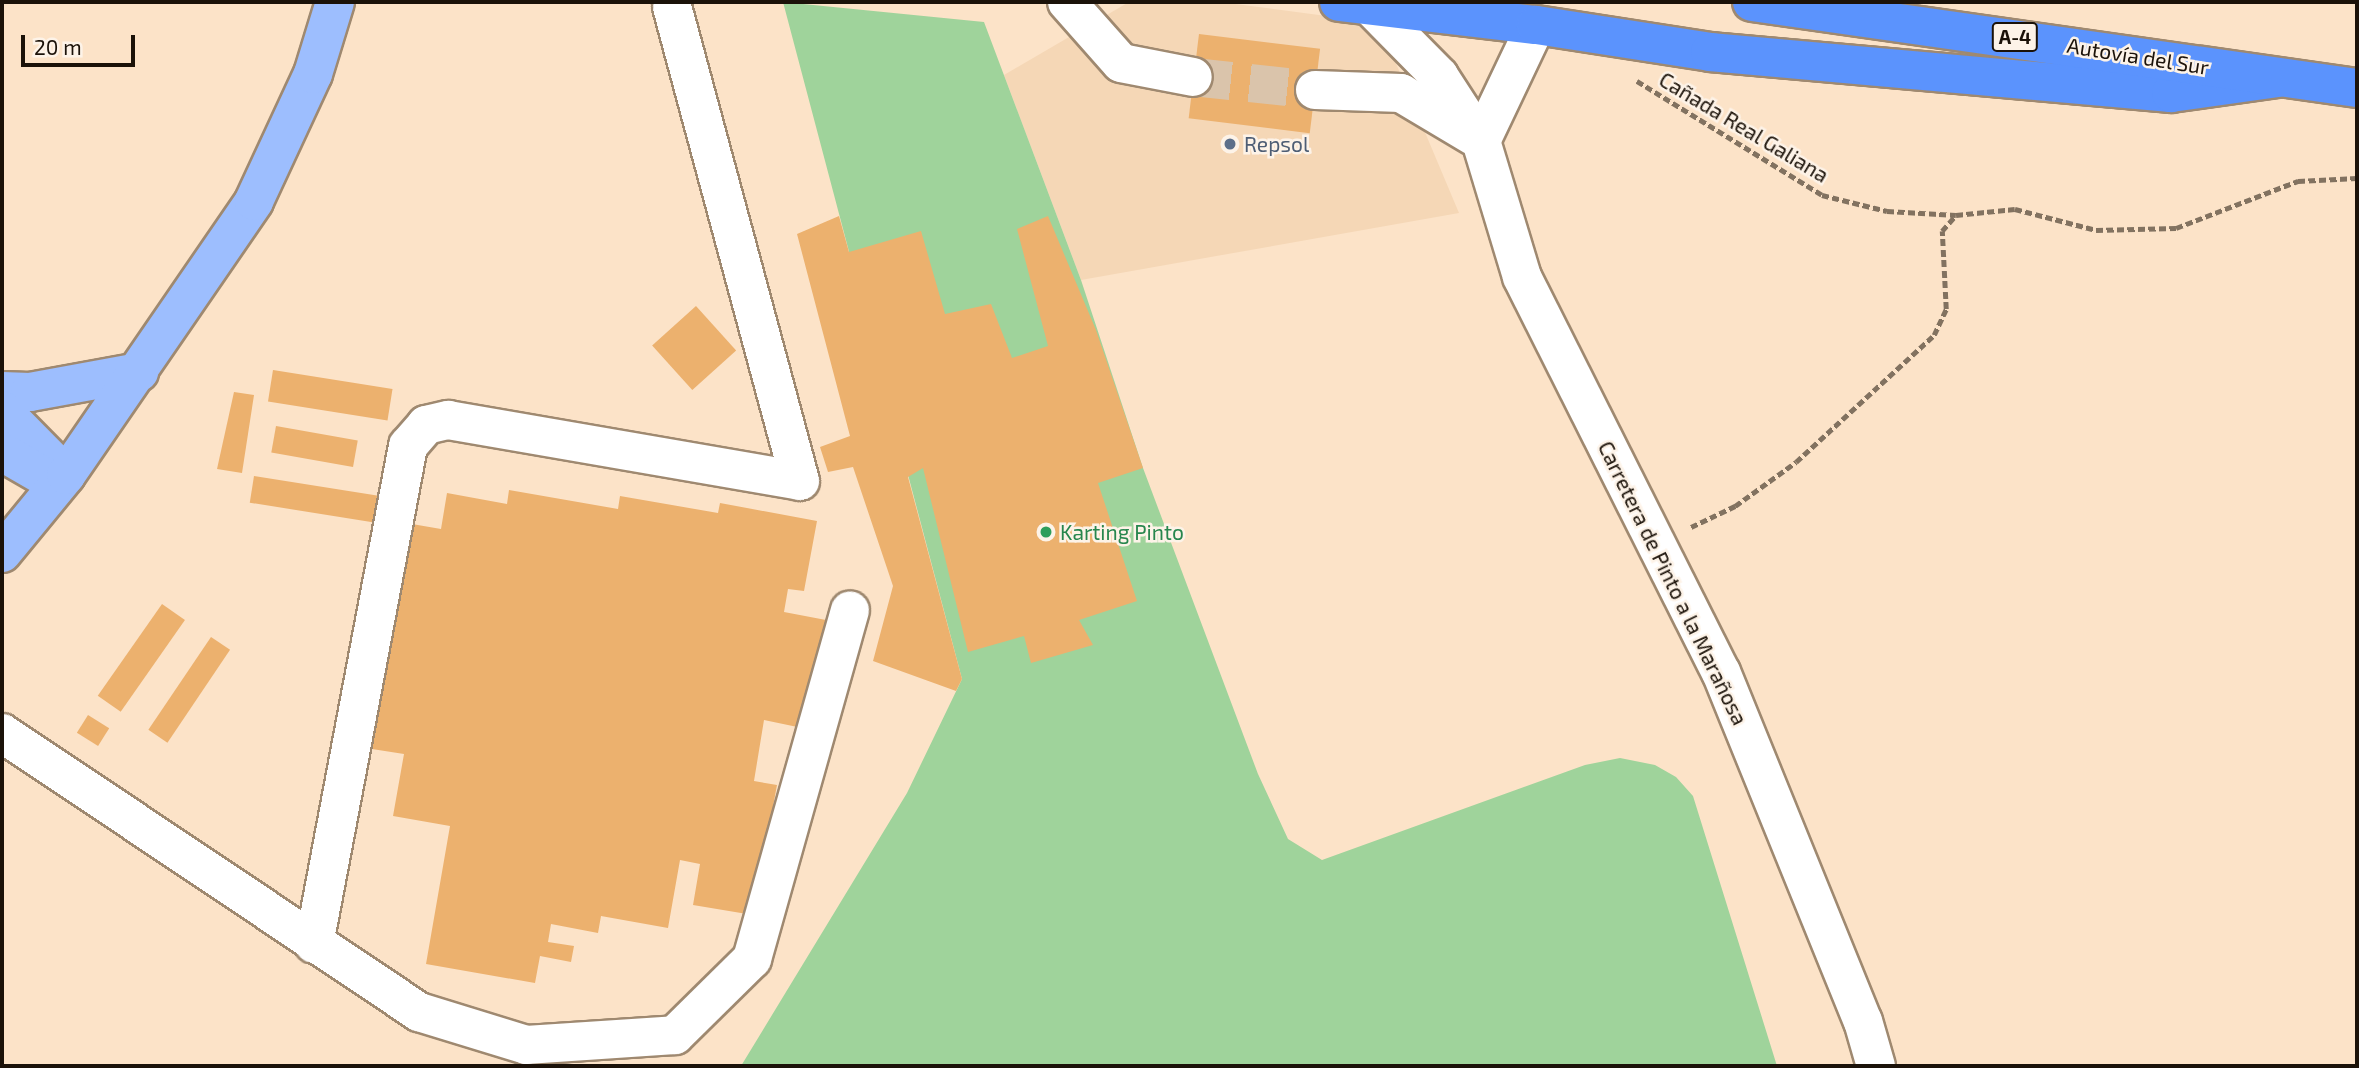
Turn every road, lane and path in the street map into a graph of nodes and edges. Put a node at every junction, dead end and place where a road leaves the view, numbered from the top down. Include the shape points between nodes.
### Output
1 (335, 2) edge
2 (1068, 2) edge
3 (1752, 2) edge
4 (1354, 4) edge
5 (672, 7) dead end
6 (1535, 24) junction
7 (1193, 77) tunnel mouth
8 (1630, 77) dead end
9 (2278, 78) junction
10 (2357, 88) edge
11 (1315, 90) tunnel mouth
12 (1481, 141) junction
13 (2357, 178) edge
14 (1956, 215) junction
15 (139, 372) junction
16 (2, 391) edge
17 (2, 410) edge
18 (2, 452) edge
19 (62, 480) junction
20 (1656, 544) junction
21 (2, 553) edge
22 (850, 610) dead end
23 (2, 733) edge
24 (314, 944) junction
25 (1876, 1066) edge

1 - 15 main road via 313,74 254,201
2 - 7 street via 1121,63
3 - 9 highway, Autovía del Sur / A-4
4 - 6 highway
4 - 12 street, Carretera de Pinto a la Marañosa via 1439,76
5 - 24 street via 800,481 448,420 426,425 408,446
6 - 9 highway via 1710,52 2171,93
6 - 12 street
8 - 14 path, Cañada Real Galiana via 1822,195 1887,211
9 - 10 highway, Autovía del Sur / A-4
11 - 12 street via 1401,93
12 - 20 street, Carretera de Pinto a la Marañosa via 1522,277
13 - 14 path, Cañada Real Galiana via 2298,181 2176,228 2096,230 2015,209
14 - 20 path via 1942,231 1946,309 1934,335 1796,462 1735,506
15 - 16 main road via 30,392
15 - 19 main road
17 - 19 main road
18 - 19 main road
19 - 21 main road
20 - 25 street, Carretera de Pinto a la Marañosa via 1721,672 1863,1021
22 - 24 street via 752,959 675,1035 526,1045 419,1012
23 - 24 street

